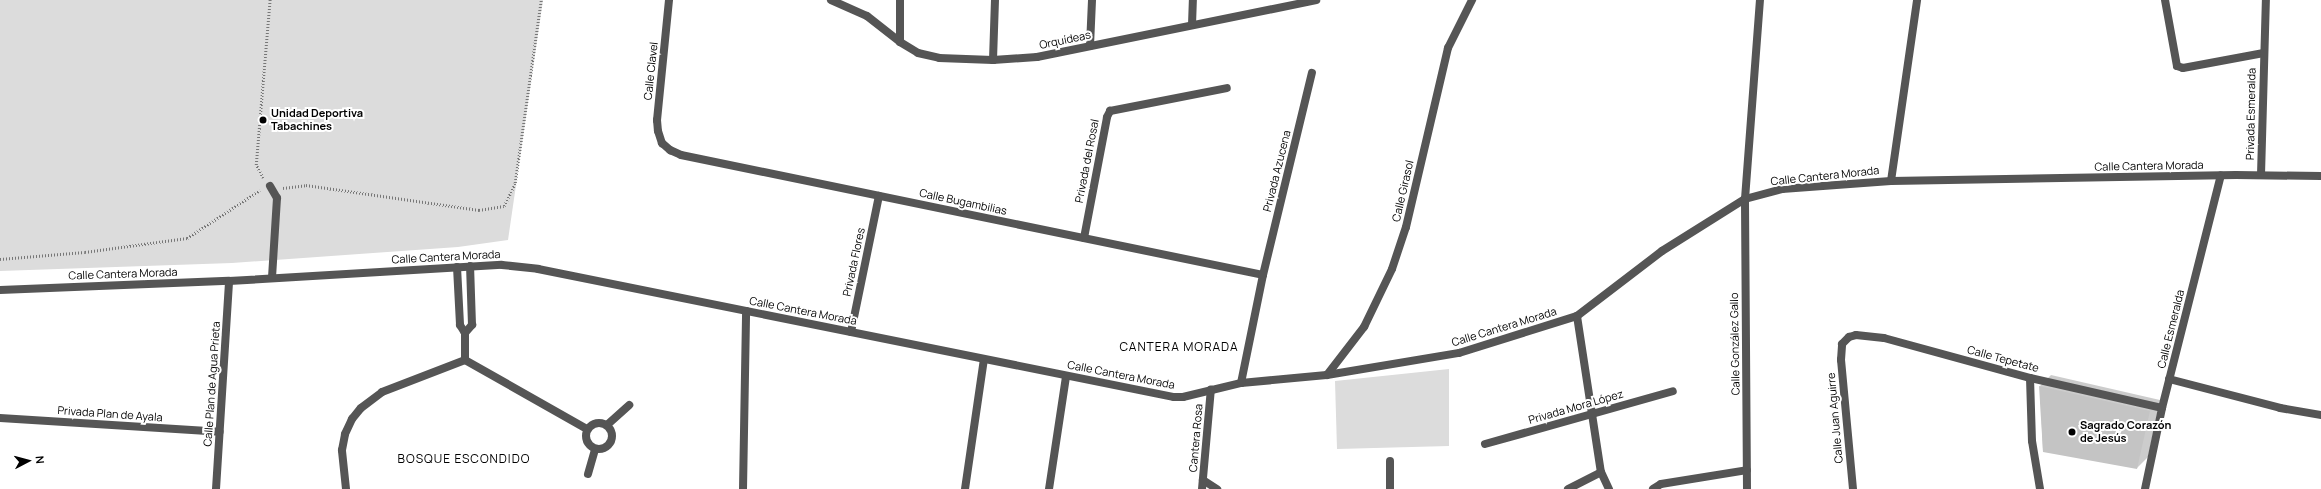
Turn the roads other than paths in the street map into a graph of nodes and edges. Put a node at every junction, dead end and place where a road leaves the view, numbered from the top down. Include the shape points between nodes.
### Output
1 (669, 0) edge
2 (831, 0) edge
3 (900, 0) edge
4 (995, 0) edge
5 (1092, 0) edge
6 (1193, 0) edge
7 (1316, 0) edge
8 (1472, 0) edge
9 (1760, 0) edge
10 (1917, 0) edge
11 (2165, 0) edge
12 (2266, 0) edge
13 (1288, 3) edge
14 (1192, 26) junction
15 (900, 42) junction
16 (1090, 46) junction
17 (2264, 53) junction
18 (992, 60) junction
19 (1312, 73) dead end
20 (1227, 88) dead end
21 (662, 143) joint
22 (2221, 175) junction
23 (2261, 175) junction
24 (2321, 176) edge
25 (1891, 181) junction
26 (271, 188) road end
27 (879, 196) junction
28 (1745, 199) junction
29 (1084, 238) junction
30 (470, 266) junction
31 (457, 267) junction
32 (1263, 274) junction
33 (272, 278) junction
34 (229, 281) junction
35 (0, 290) edge
36 (746, 311) junction
37 (1577, 316) junction
38 (851, 332) junction
39 (465, 333) junction
40 (1842, 344) joint
41 (984, 359) junction
42 (465, 360) junction
43 (1327, 375) junction
44 (1066, 376) junction
45 (2030, 378) junction
46 (2169, 379) junction
47 (1241, 383) junction
48 (1211, 390) junction
49 (1673, 391) dead end
50 (629, 405) dead end
51 (2162, 408) junction
52 (1592, 414) junction
53 (2321, 415) edge
54 (0, 418) edge
55 (607, 425) junction
56 (587, 429) junction
57 (220, 432) junction
58 (1485, 444) dead end
59 (595, 449) junction
60 (1390, 461) dead end
61 (1747, 470) junction
62 (1601, 472) junction
63 (588, 474) dead end
64 (1203, 480) junction
65 (216, 489) edge
66 (346, 489) edge
67 (743, 489) edge
68 (965, 489) edge
69 (1049, 489) edge
70 (1202, 489) edge
71 (1217, 489) edge
72 (1390, 489) edge
73 (1568, 489) edge
74 (1610, 489) edge
75 (1653, 489) edge
76 (1747, 489) edge
77 (1853, 489) edge
78 (2040, 489) edge
79 (2145, 489) edge

1 - 21 street, Calle Clavel via 657,120
2 - 15 street, Orquídeas via 867,16
3 - 15 street
4 - 18 street
5 - 16 street
6 - 14 street
7 - 13 street, Orquídeas
8 - 43 street, Calle Girasol via 1448,48 1406,227 1392,269 1364,326
9 - 28 street, Calle González Gallo
10 - 25 street
11 - 17 street, Privada Esmeralda via 2177,66 2183,68
12 - 17 street, Privada Esmeralda
13 - 14 street, Orquídeas
14 - 16 street, Orquídeas
15 - 18 street, Orquídeas via 918,53 939,58
16 - 18 street, Orquídeas via 1037,57
17 - 23 street, Privada Esmeralda
19 - 32 street, Privada Azucena
20 - 29 street, Privada del Rosal via 1110,111
21 - 27 street, Calle Bugambilias via 681,155
22 - 23 street, Calle Cantera Morada
22 - 25 street, Calle Cantera Morada
22 - 46 street, Calle Esmeralda
23 - 24 street, Calle Cantera Morada
25 - 28 street, Calle Cantera Morada via 1782,189
26 - 33 street via 277,198
27 - 29 street, Calle Bugambilias
27 - 38 street, Privada Flores
28 - 37 street, Calle Cantera Morada via 1662,251
28 - 61 street, Calle González Gallo
29 - 32 street, Calle Bugambilias
30 - 31 street, Calle Cantera Morada
30 - 36 street, Calle Cantera Morada via 502,265 538,269
30 - 39 street via 472,325
31 - 33 street, Calle Cantera Morada
31 - 39 street via 460,325
32 - 47 street, Privada Azucena
33 - 34 street, Calle Cantera Morada
34 - 35 street, Calle Cantera Morada
34 - 57 street, Calle Plan de Agua Prieta
36 - 38 street, Calle Cantera Morada
36 - 67 street
37 - 43 street, Calle Cantera Morada via 1459,353
37 - 52 street
38 - 41 street, Calle Cantera Morada
39 - 42 street
40 - 45 street, Calle Tepetate via 1849,337 1856,336 1884,338
40 - 77 street, Calle Juan Aguirre via 1842,381
41 - 44 street, Calle Cantera Morada
41 - 68 street
42 - 56 street
42 - 66 street via 382,392 361,408 345,434 342,450
43 - 47 street, Calle Cantera Morada
44 - 48 street, Calle Cantera Morada via 1174,397
44 - 69 street
45 - 51 street, Calle Tepetate
45 - 78 street via 2032,441
46 - 51 street, Calle Esmeralda
46 - 53 street via 2280,408
47 - 48 street, Calle Cantera Morada
48 - 64 street, Cantera Rosa
49 - 52 street, Privada Mora López
50 - 55 street
51 - 79 street, Calle Esmeralda
52 - 58 street, Privada Mora López
52 - 62 street
54 - 57 street, Privada Plan de Ayala
55 - 56 street via 598,422
55 - 59 street via 611,429 612,439 605,447
56 - 59 street via 585,437
57 - 65 street, Calle Plan de Agua Prieta
59 - 63 street
60 - 72 street
61 - 75 street via 1661,484
61 - 76 street, Calle González Gallo
62 - 73 street
62 - 74 street
64 - 70 street, Cantera Rosa
64 - 71 street

